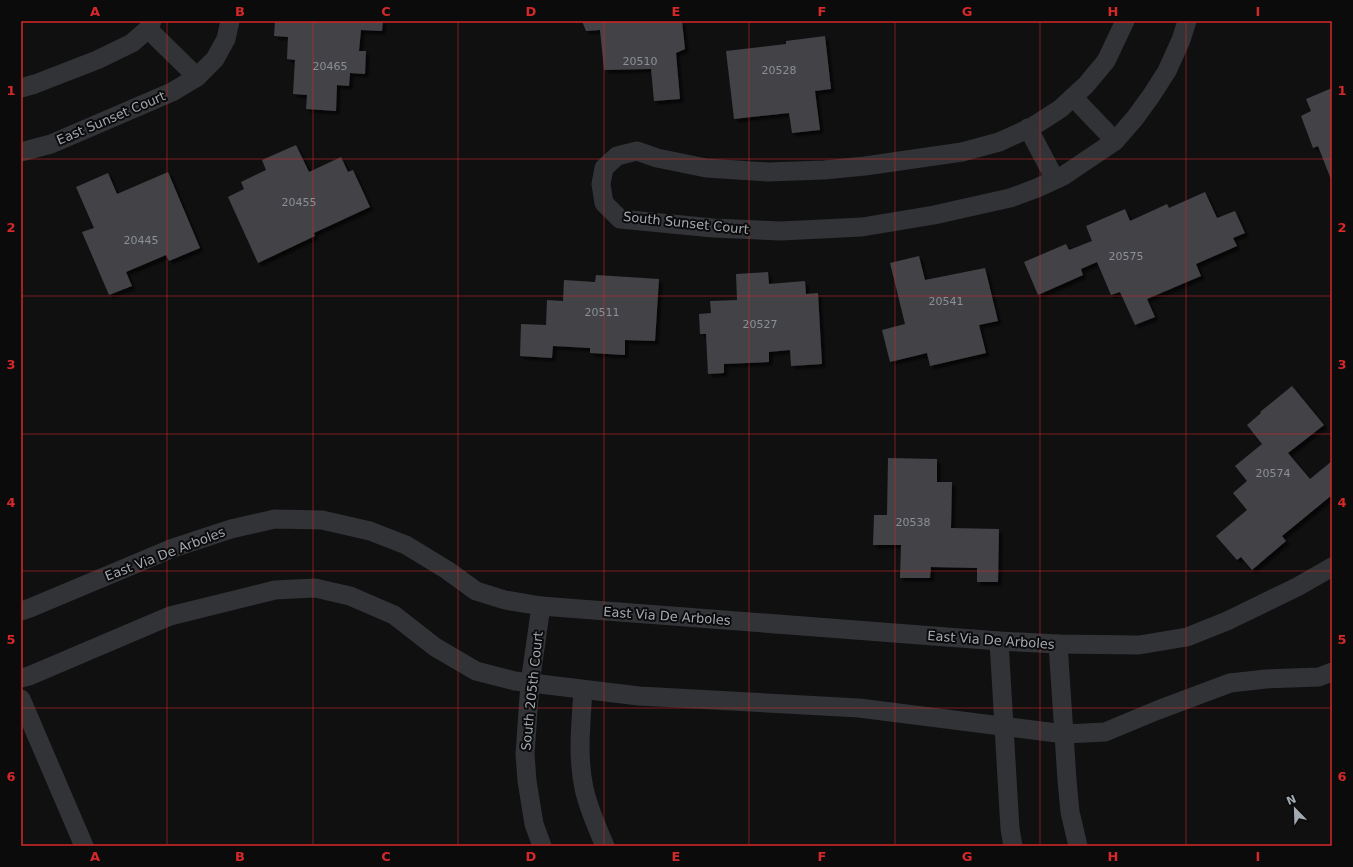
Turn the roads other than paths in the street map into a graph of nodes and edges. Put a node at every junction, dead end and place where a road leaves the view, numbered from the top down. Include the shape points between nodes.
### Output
1 (230, 21) edge
2 (1125, 21) edge
3 (1186, 21) edge
4 (150, 25) edge
5 (197, 77) junction
6 (21, 88) edge
7 (1073, 97) junction
8 (1028, 128) junction
9 (1115, 141) junction
10 (21, 152) edge
11 (1055, 179) junction
12 (1332, 567) edge
13 (541, 606) junction
14 (21, 611) edge
15 (998, 641) junction
16 (1058, 644) junction
17 (1332, 672) edge
18 (21, 678) edge
19 (530, 683) junction
20 (583, 690) junction
21 (21, 699) edge
22 (1005, 727) junction
23 (1064, 734) junction
24 (84, 846) edge
25 (542, 846) edge
26 (605, 846) edge
27 (1013, 846) edge
28 (1078, 846) edge

1 - 5 street, East Sunset Court via 226,39 214,59
2 - 7 street, South Sunset Court via 1106,61
3 - 9 street, South Sunset Court via 1167,71 1147,102
4 - 5 street
4 - 6 street via 132,43 97,60
5 - 10 street, East Sunset Court via 172,92 51,144
7 - 8 street, South Sunset Court via 1060,109
7 - 9 street
8 - 11 street
8 - 11 street, South Sunset Court via 999,142 962,152 824,170 768,172 706,168 637,151 617,156 604,168 601,184 604,203 620,219 713,228 781,230 862,227 934,215 1010,198
9 - 11 street, South Sunset Court
12 - 16 street, East Via De Arboles via 1227,621 1186,637 1139,645
13 - 14 street, East Via De Arboles via 505,600 476,591 406,545 370,531 322,520 275,519 231,529 173,548
13 - 15 street, East Via De Arboles
13 - 19 street, South 205th Court
15 - 16 street, East Via De Arboles
15 - 22 street
16 - 23 street
17 - 23 street via 1319,677 1266,679 1230,684 1105,732
18 - 19 street via 170,616 275,590 316,588 350,596 394,615 435,647 476,672
19 - 20 street
19 - 25 street, South 205th Court via 525,754 534,824
20 - 22 street via 639,696 859,708
20 - 26 street via 579,748 584,788 592,818
21 - 24 street
22 - 23 street
22 - 27 street
23 - 28 street via 1070,812

